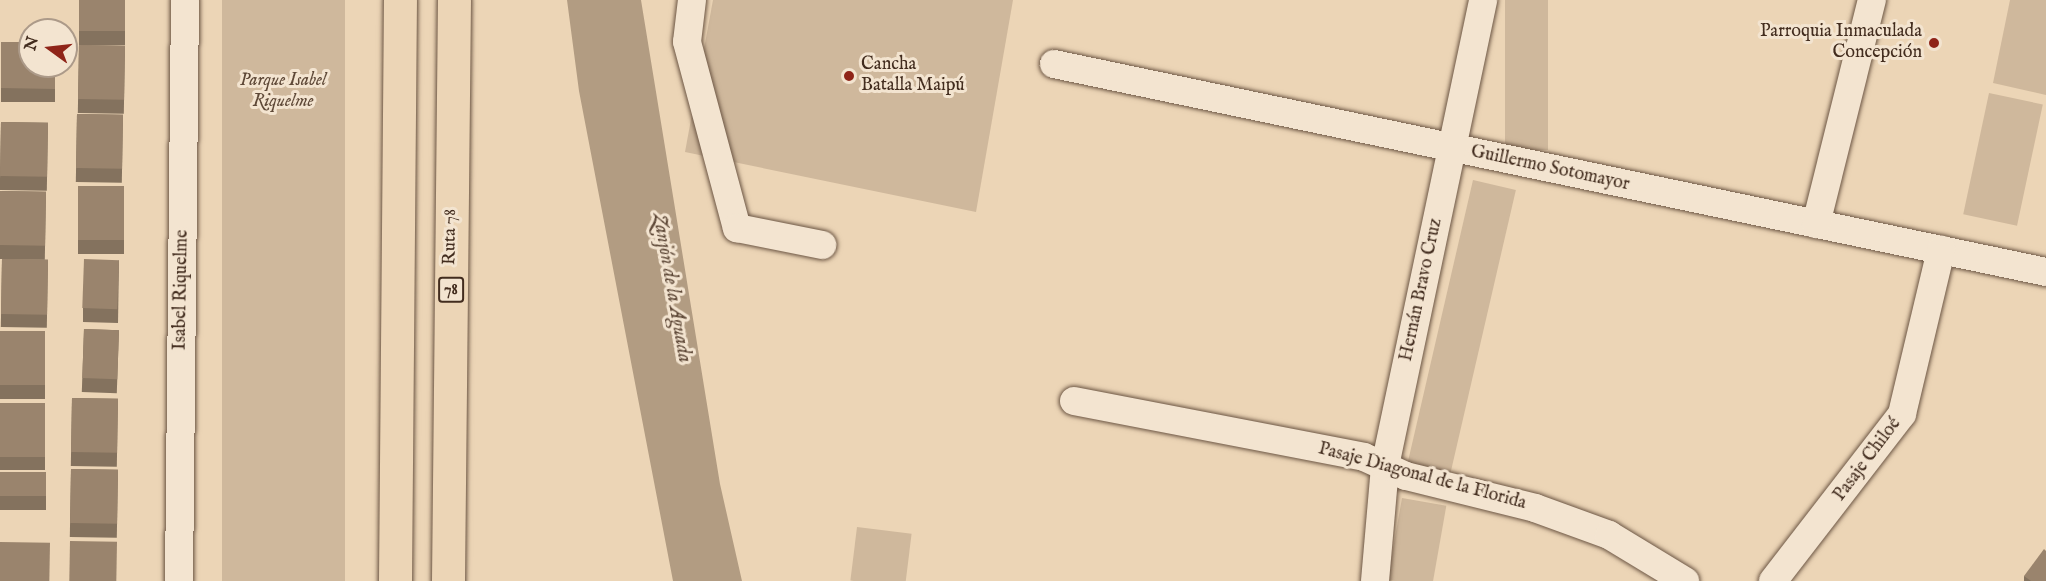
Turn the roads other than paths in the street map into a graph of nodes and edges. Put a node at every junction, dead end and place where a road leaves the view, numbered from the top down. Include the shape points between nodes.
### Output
1 (185, 0) edge
2 (399, 0) edge
3 (454, 0) edge
4 (692, 0) edge
5 (1483, 0) edge
6 (1872, 0) edge
7 (1054, 64) dead end
8 (1452, 148) junction
9 (1816, 224) junction
10 (822, 245) dead end
11 (1941, 250) junction
12 (2046, 272) edge
13 (1074, 401) dead end
14 (1385, 466) junction
15 (179, 581) edge
16 (395, 581) edge
17 (448, 581) edge
18 (1375, 581) edge
19 (1685, 581) edge
20 (1773, 581) edge

1 - 15 street, Isabel Riquelme
2 - 16 highway
3 - 17 highway, Ruta 78 / 78
4 - 10 street via 687,42 737,228
5 - 8 street, Hernán Bravo Cruz
6 - 9 street
7 - 8 street, Guillermo Sotomayor
8 - 9 street, Guillermo Sotomayor
8 - 14 street, Hernán Bravo Cruz
9 - 11 street, Guillermo Sotomayor
11 - 12 street, Guillermo Sotomayor
11 - 20 street, Pasaje Chiloé via 1902,414
13 - 14 street, Pasaje Diagonal de la Florida via 1364,457
14 - 18 street, Hernán Bravo Cruz
14 - 19 street, Pasaje Diagonal de la Florida via 1585,525 1648,555

